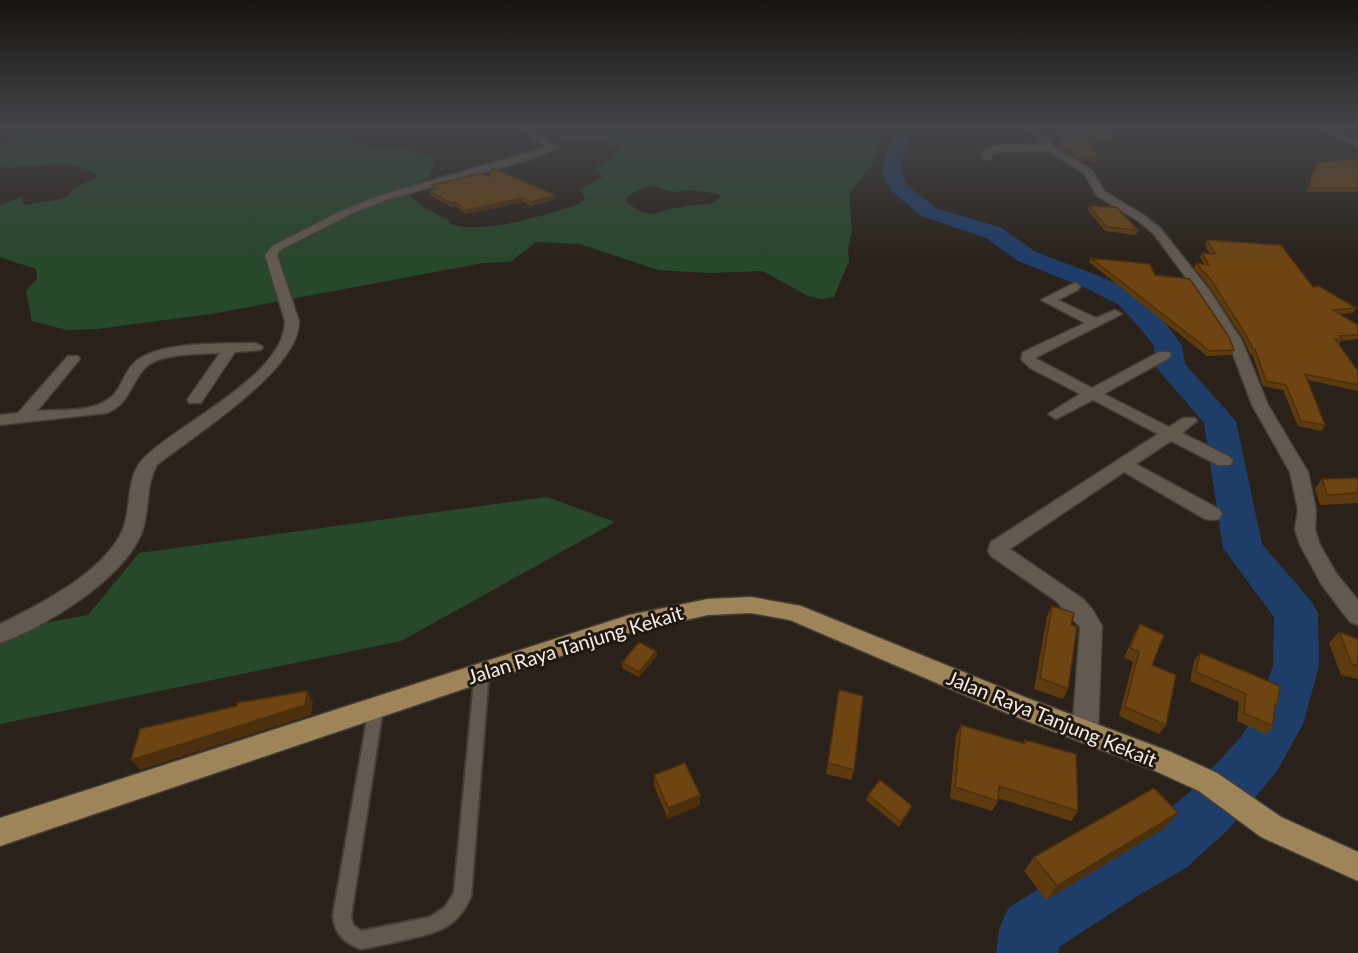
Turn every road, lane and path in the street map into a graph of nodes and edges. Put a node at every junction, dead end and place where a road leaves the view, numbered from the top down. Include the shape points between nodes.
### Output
1 (474, 172) edge
2 (1089, 172) edge
3 (1074, 287) dead end
4 (1115, 314) dead end
5 (1096, 323) junction
6 (256, 347) dead end
7 (231, 348) junction
8 (1164, 355) dead end
9 (73, 359) dead end
10 (1092, 394) junction
11 (195, 400) dead end
12 (1056, 414) dead end
13 (23, 418) junction
14 (0, 420) edge
15 (1189, 421) dead end
16 (1170, 435) junction
17 (1224, 461) dead end
18 (1124, 465) junction
19 (1212, 514) dead end
20 (1358, 616) edge
21 (0, 634) edge
22 (482, 671) junction
23 (376, 708) junction
24 (1085, 732) junction
25 (0, 832) edge
26 (1358, 867) edge

1 - 21 street via 382,198 276,248 271,255 292,329 280,353 241,394 150,462 137,489 139,504 132,533 95,579 55,606
2 - 20 street via 1099,192 1156,231 1235,341 1260,405 1299,472 1310,545 1329,579
3 - 5 street via 1048,300
4 - 5 street
5 - 10 street via 1027,357
6 - 7 street
7 - 11 street
7 - 13 street via 153,356 142,363 115,404
8 - 10 street
9 - 13 street
10 - 12 street
10 - 16 street
13 - 14 street
15 - 16 street
16 - 17 street
16 - 18 street
18 - 19 street
18 - 24 street via 998,547 1023,570 1075,604 1088,619 1091,626
22 - 23 main road, Jalan Raya Tanjung Kekait
22 - 23 lane via 462,896 451,913 434,925 361,940 346,930 342,911
22 - 24 main road, Jalan Raya Tanjung Kekait via 629,624 708,607 751,605 793,612
23 - 25 main road, Jalan Raya Tanjung Kekait
24 - 26 main road, Jalan Raya Tanjung Kekait via 1208,782 1270,827

